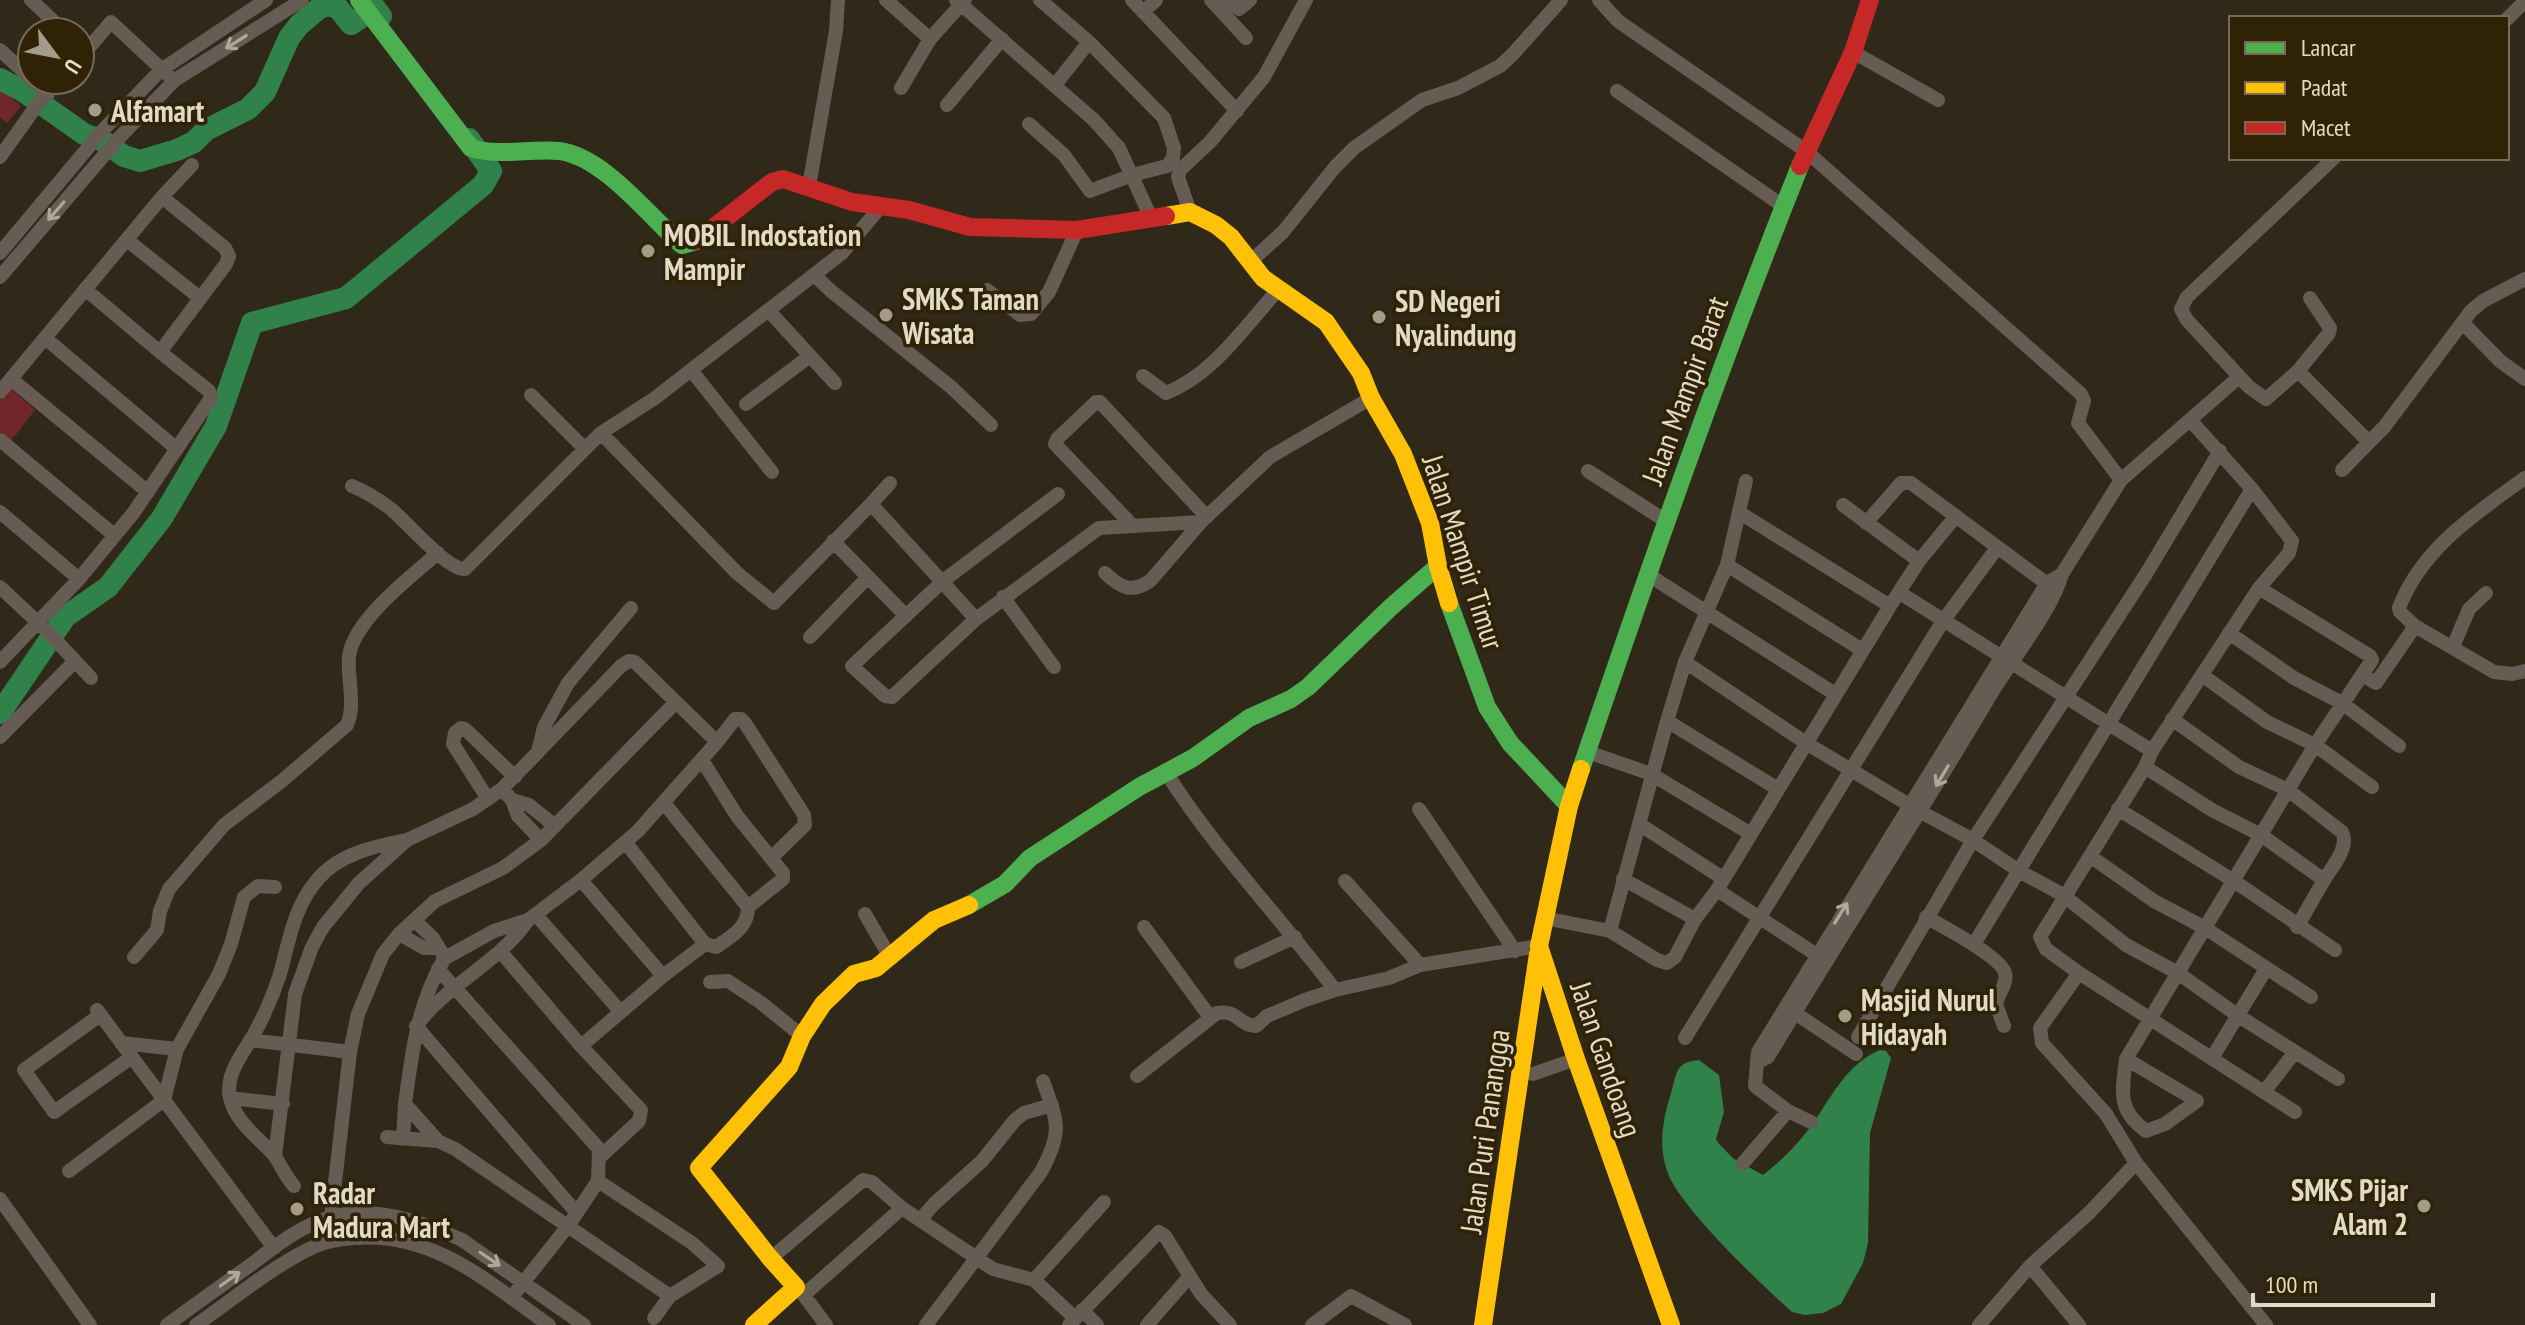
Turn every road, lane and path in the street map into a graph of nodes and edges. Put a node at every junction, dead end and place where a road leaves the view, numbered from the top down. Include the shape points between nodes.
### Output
1 (31, 0) edge
2 (266, 0) edge
3 (302, 0) edge
4 (838, 0) edge
5 (886, 0) edge
6 (1040, 0) edge
7 (1132, 0) edge
8 (1156, 0) edge
9 (1211, 0) edge
10 (1227, 0) edge
11 (1250, 0) edge
12 (1306, 0) edge
13 (1561, 0) edge
14 (1599, 0) edge
15 (1870, 0) edge
16 (360, 1) edge
17 (2525, 1) edge
18 (961, 2) edge
19 (1143, 12) junction
20 (48, 16) edge
21 (2509, 17) edge
22 (96, 38) edge
23 (1246, 38) dead end
24 (930, 39) junction
25 (1002, 39) junction
26 (1089, 42) junction
27 (0, 50) edge
28 (1853, 52) junction
29 (16, 66) edge
30 (161, 70) junction
31 (175, 80) junction
32 (1055, 85) junction
33 (901, 88) dead end
34 (1617, 91) dead end
35 (45, 96) edge
36 (1938, 100) dead end
37 (947, 105) dead end
38 (1237, 111) junction
39 (1029, 124) dead end
40 (0, 130) edge
41 (12, 140) junction
42 (1806, 151) junction
43 (0, 157) edge
44 (2332, 160) edge
45 (192, 165) dead end
46 (1132, 175) junction
47 (809, 186) junction
48 (162, 197) junction
49 (882, 205) junction
50 (1783, 206) junction
51 (1190, 212) junction
52 (1152, 220) junction
53 (1077, 230) junction
54 (21, 239) junction
55 (127, 240) junction
56 (0, 253) edge
57 (1251, 261) junction
58 (814, 275) junction
59 (0, 277) edge
60 (2525, 279) edge
61 (85, 289) junction
62 (987, 290) dead end
63 (1278, 290) junction
64 (200, 298) junction
65 (2310, 298) dead end
66 (769, 311) junction
67 (2463, 323) junction
68 (45, 338) junction
69 (160, 352) junction
70 (810, 356) junction
71 (691, 370) junction
72 (2298, 371) junction
73 (1143, 376) dead end
74 (2239, 377) junction
75 (11, 379) junction
76 (2525, 379) edge
77 (835, 383) dead end
78 (0, 392) edge
79 (531, 395) dead end
80 (1371, 398) junction
81 (746, 404) dead end
82 (2191, 421) junction
83 (991, 425) dead end
84 (601, 433) junction
85 (0, 440) edge
86 (2369, 442) junction
87 (584, 448) junction
88 (177, 449) junction
89 (2220, 451) junction
90 (2342, 470) dead end
91 (1588, 471) dead end
92 (772, 472) dead end
93 (2525, 478) edge
94 (2121, 480) junction
95 (1746, 481) dead end
96 (890, 483) dead end
97 (352, 486) dead end
98 (2252, 489) junction
99 (148, 492) junction
100 (1058, 494) dead end
101 (871, 504) junction
102 (1843, 505) dead end
103 (0, 512) edge
104 (1740, 513) junction
105 (1956, 516) junction
106 (1204, 519) junction
107 (1666, 521) junction
108 (1866, 523) junction
109 (1132, 525) junction
110 (114, 535) junction
111 (833, 541) junction
112 (1997, 548) junction
113 (438, 553) junction
114 (1919, 561) junction
115 (1727, 565) junction
116 (1438, 566) junction
117 (1105, 573) dead end
118 (1647, 574) junction
119 (867, 578) junction
120 (79, 579) junction
121 (943, 581) junction
122 (0, 587) edge
123 (2052, 587) junction
124 (2259, 588) junction
125 (1900, 593) junction
126 (2486, 593) dead end
127 (1003, 597) junction
128 (1890, 606) junction
129 (631, 608) dead end
130 (1709, 611) junction
131 (906, 616) junction
132 (976, 619) junction
133 (1943, 621) junction
134 (2415, 626) junction
135 (47, 632) junction
136 (2229, 633) junction
137 (810, 637) dead end
138 (2453, 647) junction
139 (1862, 650) junction
140 (2006, 660) junction
141 (0, 662) edge
142 (74, 662) junction
143 (1685, 662) junction
144 (1054, 667) dead end
145 (2525, 671) edge
146 (2202, 675) junction
147 (2362, 675) junction
148 (91, 678) dead end
149 (1835, 694) junction
150 (2064, 697) junction
151 (675, 703) junction
152 (2342, 703) junction
153 (2172, 719) junction
154 (1667, 721) junction
155 (2110, 725) junction
156 (0, 737) edge
157 (717, 742) junction
158 (1806, 743) junction
159 (2315, 745) junction
160 (2399, 746) dead end
161 (1585, 751) junction
162 (2152, 751) junction
163 (538, 752) junction
164 (702, 760) junction
165 (2145, 767) junction
166 (1852, 770) junction
167 (1167, 774) junction
168 (1651, 774) junction
169 (515, 777) junction
170 (2372, 787) dead end
171 (1778, 789) junction
172 (2288, 790) junction
173 (507, 795) junction
174 (488, 799) junction
175 (664, 803) junction
176 (1569, 806) junction
177 (1915, 808) junction
178 (1419, 809) dead end
179 (2118, 809) junction
180 (1639, 824) junction
181 (555, 826) junction
182 (1751, 834) junction
183 (2261, 835) junction
184 (407, 840) junction
185 (541, 840) junction
186 (1973, 840) junction
187 (626, 843) junction
188 (2090, 856) junction
189 (771, 858) junction
190 (2019, 871) junction
191 (1623, 879) junction
192 (581, 880) junction
193 (2324, 880) junction
194 (1345, 881) dead end
195 (2234, 881) junction
196 (1720, 884) junction
197 (275, 887) dead end
198 (2063, 895) junction
199 (748, 907) junction
200 (865, 914) dead end
201 (1761, 917) junction
202 (1926, 917) junction
203 (532, 918) junction
204 (1544, 918) junction
205 (1695, 919) junction
206 (414, 920) junction
207 (1144, 927) dead end
208 (2297, 927) junction
209 (2205, 928) junction
210 (1610, 931) junction
211 (399, 934) junction
212 (1295, 937) junction
213 (705, 944) junction
214 (1974, 944) junction
215 (1539, 946) junction
216 (2335, 950) dead end
217 (500, 951) junction
218 (1515, 951) junction
219 (134, 957) dead end
220 (890, 957) junction
221 (440, 958) junction
222 (1822, 958) junction
223 (1241, 962) dead end
224 (1420, 965) junction
225 (2266, 969) junction
226 (2079, 973) junction
227 (2178, 973) junction
228 (663, 976) junction
229 (710, 982) dead end
230 (453, 987) junction
231 (1335, 990) junction
232 (2311, 997) dead end
233 (1790, 1009) junction
234 (620, 1011) junction
235 (2237, 1015) junction
236 (1210, 1017) junction
237 (2150, 1018) junction
238 (416, 1026) junction
239 (2004, 1026) dead end
240 (802, 1036) junction
241 (1858, 1037) dead end
242 (1685, 1038) dead end
243 (250, 1040) junction
244 (121, 1043) junction
245 (290, 1045) junction
246 (581, 1046) junction
247 (177, 1049) junction
248 (350, 1052) junction
249 (2295, 1052) junction
250 (1856, 1054) dead end
251 (132, 1057) junction
252 (2212, 1058) junction
253 (1576, 1059) junction
254 (2126, 1059) junction
255 (1533, 1074) dead end
256 (1137, 1076) dead end
257 (2338, 1079) dead end
258 (1043, 1081) dead end
259 (2264, 1092) junction
260 (230, 1098) junction
261 (164, 1100) junction
262 (283, 1104) junction
263 (405, 1104) junction
264 (1052, 1105) junction
265 (1788, 1111) junction
266 (2295, 1112) dead end
267 (1811, 1122) dead end
268 (387, 1137) dead end
269 (403, 1139) junction
270 (438, 1141) junction
271 (275, 1156) junction
272 (600, 1157) junction
273 (1743, 1163) dead end
274 (2136, 1163) junction
275 (69, 1171) dead end
276 (598, 1181) junction
277 (294, 1186) dead end
278 (0, 1199) edge
279 (1104, 1202) dead end
280 (902, 1208) junction
281 (575, 1211) junction
282 (331, 1217) junction
283 (920, 1220) junction
284 (568, 1226) junction
285 (336, 1240) junction
286 (274, 1248) junction
287 (977, 1259) junction
288 (769, 1260) junction
289 (2030, 1266) junction
290 (1189, 1277) junction
291 (1034, 1280) junction
292 (523, 1282) junction
293 (800, 1290) junction
294 (670, 1296) junction
295 (511, 1298) junction
296 (654, 1318) dead end
297 (1075, 1318) edge
298 (1225, 1323) edge
299 (90, 1325) edge
300 (167, 1325) edge
301 (196, 1325) edge
302 (549, 1325) edge
303 (584, 1325) edge
304 (754, 1325) edge
305 (826, 1325) edge
306 (926, 1325) edge
307 (1097, 1325) edge
308 (1147, 1325) edge
309 (1312, 1325) edge
310 (1405, 1325) edge
311 (1483, 1325) edge
312 (1671, 1325) edge
313 (1979, 1325) edge
314 (2079, 1325) edge
315 (2266, 1325) edge

1 - 20 street
2 - 30 street
3 -> 31 street
4 - 47 street
5 - 24 street
6 - 26 street
7 - 19 street
8 - 19 street
9 - 23 street
10 - 11 street via 1239,9
12 - 38 street via 1264,77
13 - 57 street via 1500,66 1422,100 1354,148 1283,232
14 - 42 street via 1618,21
15 - 28 street, Jalan Mampir Barat
16 - 47 street via 468,146 477,151 577,154 682,245 693,243 772,182 783,179
17 - 21 street
18 - 24 street
18 - 25 street
19 - 38 street
22 - 30 street via 111,22
24 - 33 street
25 - 32 street
25 - 37 street
26 - 32 street
26 - 46 street via 1164,118 1174,148 1167,166
27 - 29 street
28 - 36 street
28 - 42 street, Jalan Mampir Barat
30 - 31 street
30 - 54 street via 98,136
31 -> 54 street
32 - 46 street via 1119,148
34 - 50 street
35 - 41 street
38 - 51 street via 1180,170
39 - 46 street via 1064,155 1090,191
40 - 41 street
41 - 43 street
42 - 50 street, Jalan Mampir Barat
42 - 94 street via 2081,394 2078,423
44 - 74 street via 2182,303 2187,320
45 - 48 street
46 - 52 street
47 - 49 street via 852,202
48 - 55 street
48 - 64 street via 227,251 226,264
49 - 53 street via 970,227
49 - 58 street via 842,253
50 - 107 street, Jalan Mampir Barat
51 - 52 street
51 - 57 street, Jalan Mampir Timur via 1231,237
52 - 53 street
53 - 62 street via 1049,292 1031,314 1020,315
54 - 56 street
54 - 59 street
55 - 61 street
55 - 64 street
57 - 63 street, Jalan Mampir Timur
58 - 66 street
58 - 83 street
60 - 67 street via 2483,301
61 - 68 street
61 - 69 street
63 - 73 street via 1223,353 1178,388 1166,393
63 - 80 street, Jalan Mampir Timur via 1326,322 1361,373
64 - 69 street
65 - 72 street via 2330,328
66 - 70 street
66 - 71 street
67 - 76 street
67 - 86 street
68 - 75 street
68 - 88 street
69 - 88 street via 212,394
70 - 77 street
70 - 81 street
71 - 84 street
71 - 92 street
72 - 74 street via 2266,399
72 - 86 street
74 - 82 street
75 - 78 street
75 - 99 street
79 - 87 street
80 - 106 street via 1270,457
80 - 116 street, Jalan Mampir Timur via 1403,454 1430,523
82 - 89 street
82 - 94 street
84 - 87 street
84 - 111 street via 726,562 774,603
85 - 110 street
86 - 90 street
87 - 113 street via 465,569
88 - 99 street
89 - 98 street
89 - 150 street
91 - 107 street
93 - 134 street via 2439,545 2418,572 2399,608
94 - 123 street
95 - 104 street
96 - 101 street
97 - 113 street via 393,511
98 - 124 street via 2293,545
98 - 155 street
99 - 110 street
100 - 121 street
101 - 111 street
101 - 121 street
102 - 108 street
103 - 120 street
104 - 115 street
104 - 128 street
105 - 108 street via 1906,482
105 - 112 street
105 - 114 street
106 - 109 street
106 - 109 street via 1096,402 1055,444
106 - 117 street via 1143,586 1122,588
107 - 118 street, Jalan Mampir Barat
108 - 114 street
109 - 127 street via 1099,528
110 - 120 street
111 - 119 street
112 - 123 street
112 - 133 street
113 - 219 street via 390,593 352,641 347,725 224,825 169,889 157,930
114 - 125 street
115 - 130 street
115 - 139 street
116 - 167 street via 1308,687 1249,718
116 - 176 street, Jalan Mampir Timur via 1487,707 1510,743
118 - 130 street
118 - 161 street, Jalan Mampir Barat
119 - 131 street
119 - 137 street
120 - 135 street
121 - 131 street
121 - 132 street
122 - 135 street
123 - 140 street
124 - 136 street
124 - 147 street via 2370,656
125 - 128 street
125 - 133 street
126 - 138 street via 2469,609
127 - 132 street
127 - 144 street
128 - 139 street
129 - 163 street via 568,683 544,727
130 - 143 street
130 - 149 street
131 - 132 street via 852,666 889,698
133 - 140 street
133 - 166 street
134 - 138 street
134 - 147 street via 2376,683
135 - 141 street
135 - 142 street
136 - 146 street
136 - 152 street via 2294,678
138 - 145 street via 2494,672
139 - 149 street
140 - 150 street
140 - 177 street
142 - 148 street
142 - 156 street
143 - 154 street
143 - 158 street
146 - 153 street
146 - 159 street via 2267,722
147 - 152 street
149 - 158 street
150 - 155 street
150 - 186 street
151 - 157 street
151 - 163 street via 629,661
151 - 181 street
152 - 159 street
152 - 160 street
153 - 162 street
153 - 172 street via 2239,767
154 - 168 street
154 - 171 street
155 - 162 street
155 - 190 street
157 - 164 street
157 - 189 street via 735,719 741,719 804,815 805,825
158 - 166 street
158 - 171 street
159 - 170 street
159 - 172 street
161 - 168 street
161 - 176 street, Jalan Mampir Barat
162 - 165 street
163 - 169 street
164 - 175 street
164 - 189 street
165 - 179 street
165 - 183 street
166 - 177 street
166 - 201 street
167 - 212 street via 1227,859
167 - 220 street via 1030,858 1005,884 934,920
168 - 180 street
168 - 182 street
169 - 173 street
169 - 174 street via 461,728 453,744
171 - 182 street
172 - 183 street
172 - 193 street via 2346,838
173 - 174 street
173 - 181 street
173 - 185 street
174 - 184 street
175 - 187 street
175 - 199 street
176 - 204 street, Jalan Gandoang
177 - 186 street
177 - 222 street
178 - 218 street
179 - 188 street
179 - 195 street
180 - 191 street
180 - 196 street
181 - 185 street
182 - 196 street
183 - 193 street
183 - 195 street
184 - 243 street via 375,846 332,865 317,879 295,918 271,1001
184 - 245 street via 359,883 323,927 295,994
185 - 206 street via 503,868 435,901
186 - 190 street
186 - 202 street
187 - 192 street
187 - 213 street
188 - 198 street
188 - 209 street via 2154,901
189 - 199 street via 783,879
190 - 198 street
190 - 214 street
191 - 205 street
191 - 210 street
192 - 203 street
192 - 228 street
193 - 208 street
194 - 224 street
195 - 208 street
195 - 209 street
196 - 201 street
196 - 205 street
197 - 247 street via 258,886 244,897 219,974
198 - 226 street via 2040,937 2046,949
198 - 227 street via 2126,945
199 - 213 street via 743,928 716,947
200 - 220 street
201 - 222 street
201 - 242 street
202 - 214 street
202 - 241 street
203 - 217 street
203 - 221 street
203 - 234 street
204 - 210 street
204 - 215 street, Jalan Gandoang
205 - 210 street via 1667,963
206 - 211 street
206 - 221 street via 433,938
207 - 236 street
208 - 216 street
209 - 225 street
209 - 227 street
211 - 221 street
211 - 248 street via 371,979
212 - 223 street
212 - 231 street
213 - 228 street
214 - 239 street via 2006,975 1996,1004
215 - 218 street
215 - 253 street, Jalan Gandoang
215 - 311 street, Jalan Puri Panangga
217 - 230 street
217 - 246 street
218 - 224 street
220 - 240 street via 854,974 833,992
221 - 230 street
221 - 238 street
222 - 233 street
224 - 231 street
225 - 232 street
225 - 235 street
226 - 237 street
226 - 274 street via 2039,1035 2106,1114
227 - 235 street
227 - 237 street
228 - 234 street
229 - 240 street via 728,981
230 - 238 street
230 - 272 street via 596,1143
231 - 236 street via 1267,1016 1256,1026 1226,1012
233 - 250 street
233 - 265 street via 1768,1057 1758,1062 1755,1086
234 - 246 street
235 - 249 street
235 - 252 street
236 - 256 street
237 - 252 street
237 - 254 street
238 - 263 street
238 - 281 street
240 - 288 street via 776,1084 699,1168
243 - 245 street
243 - 260 street via 235,1063
244 - 247 street
244 - 251 street
244 - 251 street via 99,1013 24,1070 54,1112
245 - 248 street
245 - 262 street
246 - 272 street via 642,1114
247 - 261 street
248 - 282 street
249 - 257 street
249 - 259 street
251 - 261 street
252 - 259 street
253 - 255 street
253 - 312 street, Jalan Gandoang
254 - 254 street via 2137,1066 2197,1101 2146,1131 2133,1122 2124,1105
258 - 264 street
259 - 266 street
260 - 262 street
260 - 271 street via 250,1133
261 - 275 street
261 - 286 street
262 - 271 street
263 - 269 street
263 - 270 street
264 - 283 street via 1024,1113
264 - 287 street via 1054,1147
265 - 267 street
265 - 273 street
268 - 269 street
269 - 270 street
270 - 284 street
271 - 277 street
272 - 276 street
274 - 289 street
274 - 315 street
276 - 281 street
276 - 294 street via 718,1266
278 - 299 street
279 - 291 street
280 - 283 street
280 - 288 street via 863,1180
280 - 293 street
281 - 284 street
282 - 285 street
282 - 286 street
282 -> 292 street via 379,1215 424,1223 462,1240
283 - 287 street
284 - 292 street
284 - 294 street
285 - 295 street via 377,1236 411,1241 455,1260
285 - 301 street via 308,1249
300 -> 286 street
287 - 291 street
287 - 306 street
288 - 293 street
289 - 313 street
289 - 314 street
290 - 297 street via 1165,1236 1157,1232
290 - 298 street
290 - 308 street
291 - 297 street
292 - 295 street
292 - 303 street
293 - 304 street
293 - 305 street
294 - 296 street
295 - 302 street
297 - 307 street
309 - 310 street via 1351,1296

